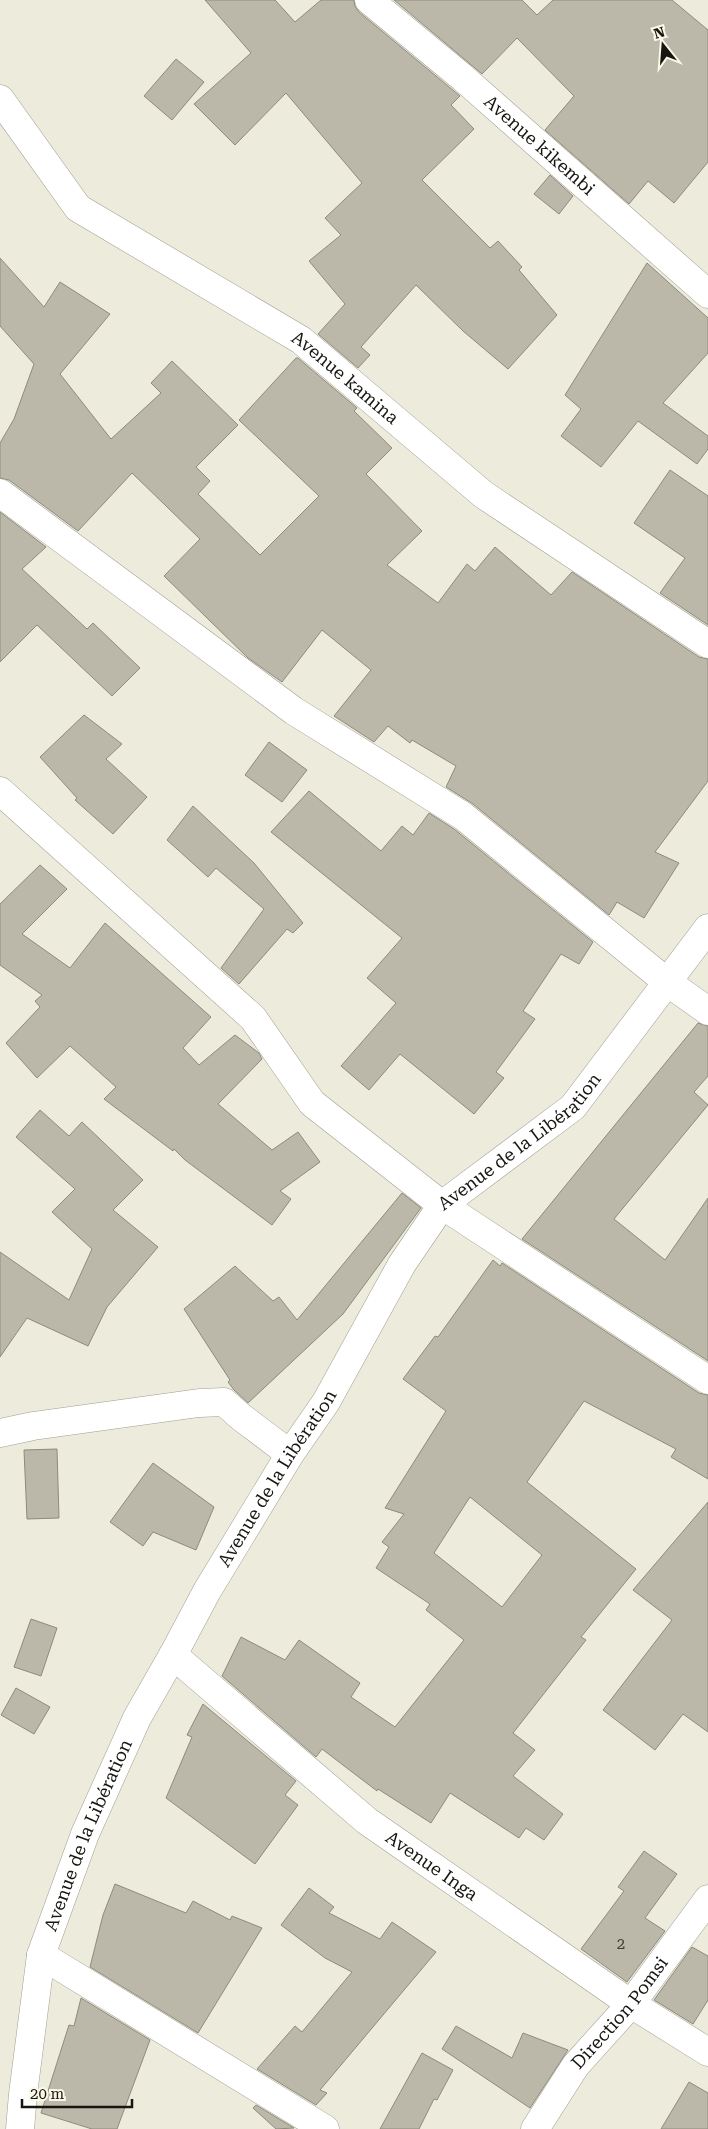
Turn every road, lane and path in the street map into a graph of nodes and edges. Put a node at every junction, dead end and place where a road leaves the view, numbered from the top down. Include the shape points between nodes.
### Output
1 (369, 0) edge
2 (0, 99) edge
3 (708, 294) edge
4 (0, 493) edge
5 (708, 644) edge
6 (0, 791) edge
7 (708, 928) edge
8 (667, 982) junction
9 (708, 1011) edge
10 (442, 1205) junction
11 (708, 1380) edge
12 (0, 1433) edge
13 (290, 1454) junction
14 (173, 1655) junction
15 (708, 1899) edge
16 (41, 1954) junction
17 (630, 2004) junction
18 (708, 2052) edge
19 (20, 2129) edge
20 (325, 2129) edge
21 (535, 2129) edge

1 - 3 main road, Avenue kikembi via 462,77
2 - 5 main road, Avenue kamina via 78,208 301,340 484,495
4 - 8 main road via 294,711 463,816
6 - 10 main road via 253,1018 312,1103
7 - 8 main road, Avenue de la Libération
8 - 9 main road
8 - 10 main road, Avenue de la Libération via 573,1107
10 - 11 main road
10 - 13 main road, Avenue de la Libération via 402,1264 326,1402
12 - 13 main road via 189,1404 224,1402
13 - 14 main road, Avenue de la Libération via 207,1591
14 - 16 main road, Avenue de la Libération via 137,1718 85,1834
14 - 17 main road, Avenue Inga via 367,1821
15 - 17 main road, Direction Pomsi
16 - 19 main road, Avenue de la Libération
16 - 20 main road
17 - 18 main road, Avenue Inga
17 - 21 main road, Direction Pomsi via 576,2065

